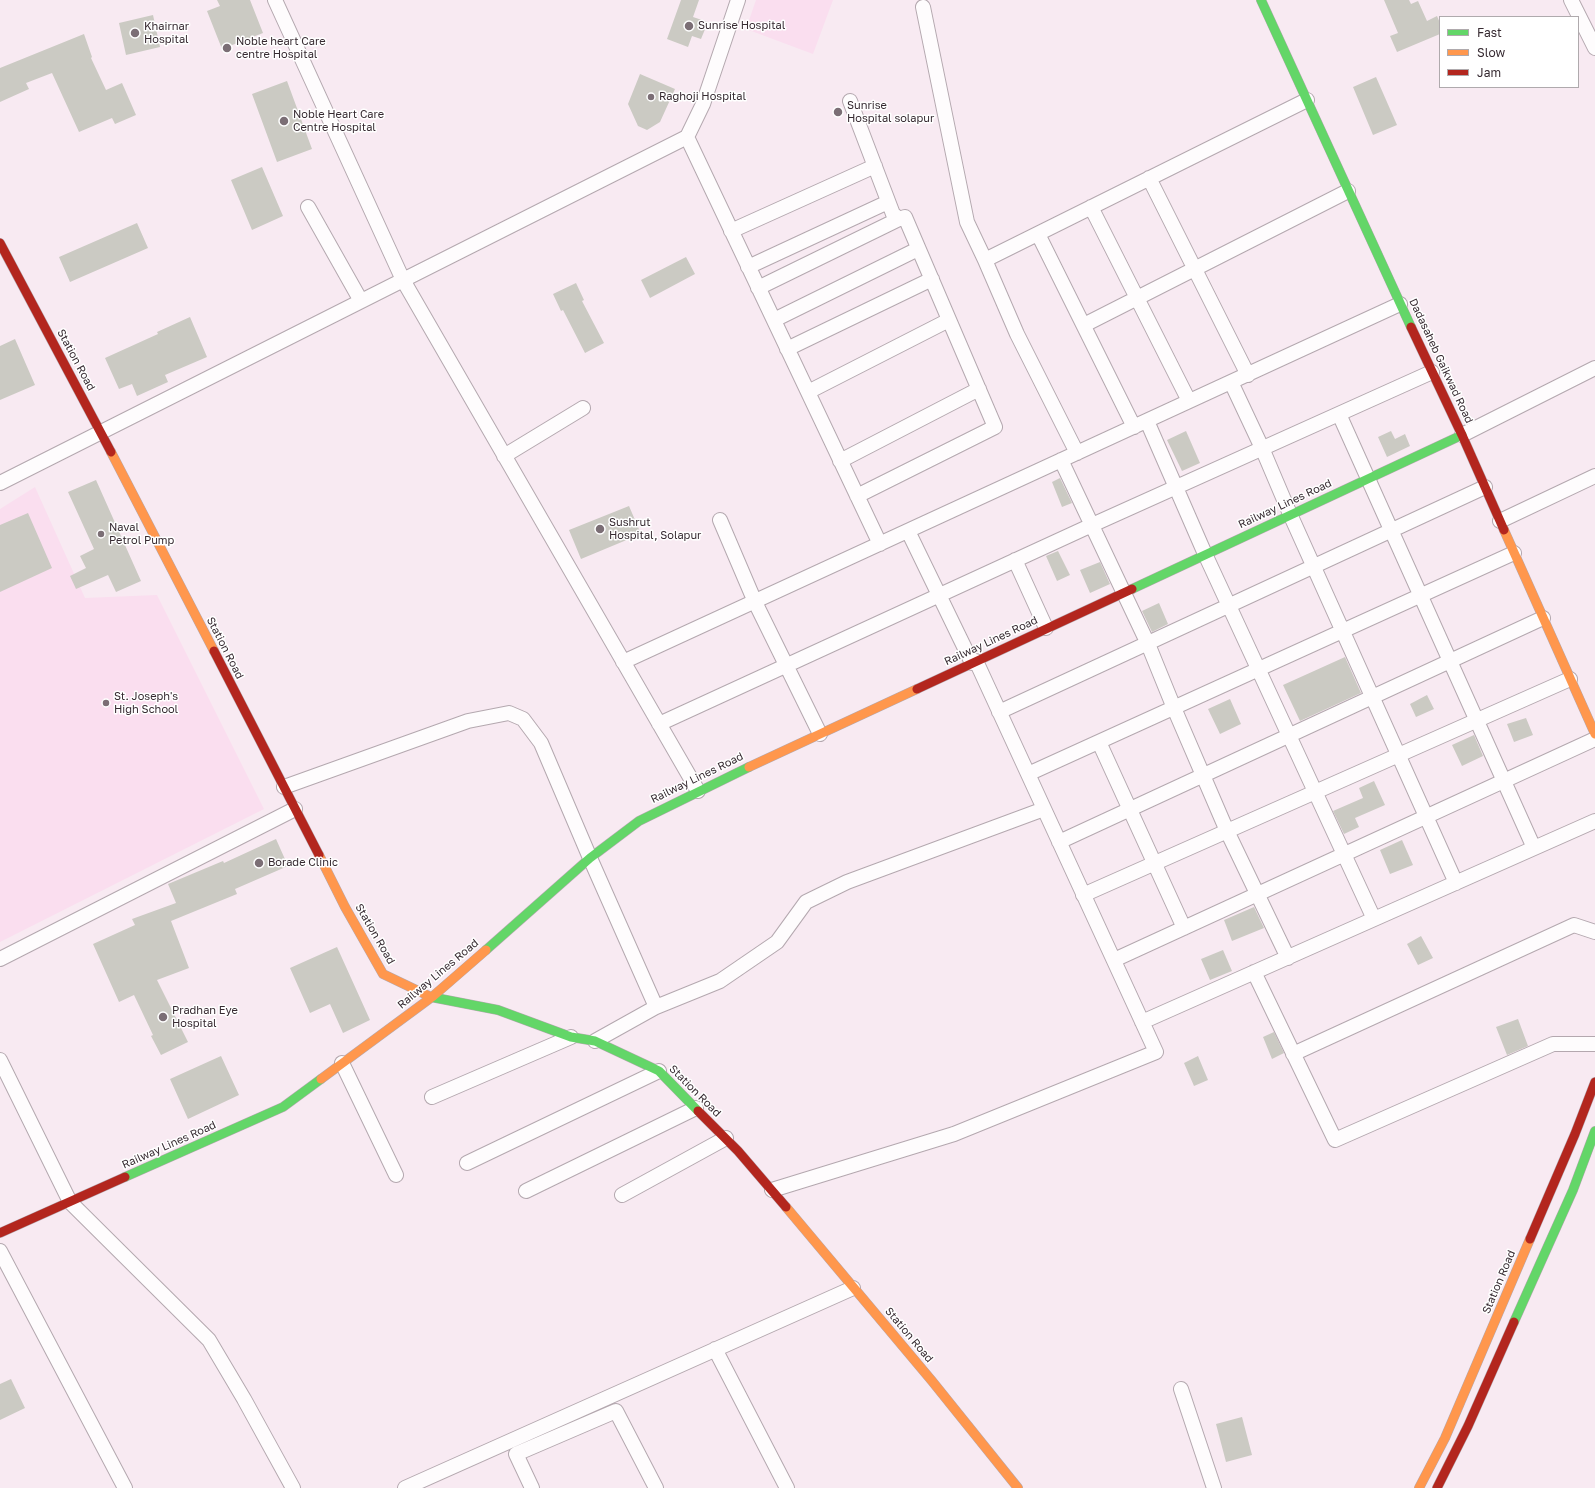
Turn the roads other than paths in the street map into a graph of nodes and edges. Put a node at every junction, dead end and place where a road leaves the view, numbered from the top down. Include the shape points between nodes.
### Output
1 (275, 0) edge
2 (738, 0) edge
3 (1261, 0) edge
4 (1571, 0) edge
5 (923, 7) dead end
6 (1595, 48) edge
7 (1307, 100) junction
8 (850, 101) dead end
9 (687, 137) junction
10 (875, 166) junction
11 (1149, 178) junction
12 (1348, 191) junction
13 (888, 202) junction
14 (308, 207) dead end
15 (1091, 207) junction
16 (899, 219) junction
17 (732, 231) junction
18 (1038, 234) junction
19 (0, 243) edge
20 (918, 249) junction
21 (985, 260) junction
22 (748, 267) junction
23 (1195, 269) junction
24 (932, 279) junction
25 (403, 280) junction
26 (758, 288) junction
27 (1137, 298) junction
28 (361, 301) junction
29 (1400, 304) junction
30 (774, 320) junction
31 (949, 320) junction
32 (1084, 325) junction
33 (787, 349) junction
34 (1595, 368) edge
35 (1432, 372) junction
36 (1248, 375) junction
37 (1231, 382) junction
38 (979, 389) junction
39 (808, 392) junction
40 (1189, 401) junction
41 (583, 408) dead end
42 (1339, 414) junction
43 (1147, 421) junction
44 (1134, 427) junction
45 (100, 432) junction
46 (1462, 435) junction
47 (1262, 448) junction
48 (1077, 453) junction
49 (504, 456) junction
50 (1061, 460) junction
51 (840, 461) junction
52 (1595, 476) edge
53 (1368, 478) junction
54 (0, 483) edge
55 (1176, 487) junction
56 (1485, 487) junction
57 (857, 496) junction
58 (1290, 514) junction
59 (720, 520) dead end
60 (1500, 521) junction
61 (1092, 525) junction
62 (1392, 530) junction
63 (908, 531) junction
64 (880, 544) junction
65 (1514, 553) junction
66 (1205, 554) junction
67 (1015, 560) junction
68 (1315, 567) junction
69 (1124, 592) junction
70 (940, 595) junction
71 (1421, 595) junction
72 (755, 602) junction
73 (1229, 606) junction
74 (1543, 618) junction
75 (1046, 628) junction
76 (1342, 631) junction
77 (1148, 644) junction
78 (1450, 661) junction
79 (623, 662) junction
80 (974, 662) junction
81 (786, 666) junction
82 (1258, 670) junction
83 (1570, 679) junction
84 (1372, 697) junction
85 (1174, 708) junction
86 (1000, 712) junction
87 (1477, 721) junction
88 (659, 724) junction
89 (820, 734) junction
90 (1595, 734) edge
91 (1289, 736) junction
92 (1595, 740) edge
93 (1099, 742) junction
94 (1398, 755) junction
95 (1028, 774) junction
96 (1204, 775) junction
97 (1504, 781) junction
98 (284, 787) junction
99 (698, 790) junction
100 (1315, 792) junction
101 (295, 809) junction
102 (1044, 809) junction
103 (1130, 810) junction
104 (1426, 817) junction
105 (1595, 821) edge
106 (1227, 831) junction
107 (1059, 842) junction
108 (1534, 848) junction
109 (1344, 854) junction
110 (590, 858) junction
111 (1154, 863) junction
112 (1456, 883) junction
113 (1083, 894) junction
114 (1258, 894) junction
115 (1374, 919) junction
116 (1184, 928) junction
117 (1595, 932) edge
118 (1288, 958) junction
119 (0, 959) edge
120 (1114, 960) junction
121 (1254, 972) junction
122 (432, 997) junction
123 (656, 1006) junction
124 (1142, 1022) junction
125 (571, 1038) junction
126 (595, 1041) junction
127 (1595, 1044) edge
128 (1294, 1054) junction
129 (0, 1060) edge
130 (342, 1063) junction
131 (659, 1071) junction
132 (1595, 1082) edge
133 (432, 1097) dead end
134 (696, 1108) junction
135 (1595, 1131) edge
136 (726, 1138) junction
137 (467, 1163) dead end
138 (396, 1175) dead end
139 (772, 1190) junction
140 (526, 1191) dead end
141 (622, 1195) dead end
142 (70, 1202) junction
143 (0, 1233) edge
144 (0, 1251) edge
145 (853, 1288) junction
146 (715, 1349) junction
147 (1181, 1389) dead end
148 (125, 1488) edge
149 (293, 1488) edge
150 (405, 1488) edge
151 (532, 1488) edge
152 (656, 1488) edge
153 (787, 1488) edge
154 (1018, 1488) edge
155 (1214, 1488) edge
156 (1419, 1488) edge
157 (1437, 1488) edge

1 - 25 street
2 - 9 street via 703,104
3 - 7 street, Dadasaheb Gaikwad Road
4 - 6 street
5 - 21 street via 967,222
7 - 11 street
7 - 12 street, Dadasaheb Gaikwad Road
8 - 10 street
9 - 17 street
9 - 25 street
10 - 13 street
10 - 17 street
11 - 15 street
11 - 23 street
12 - 23 street
12 - 29 street, Dadasaheb Gaikwad Road
13 - 16 street via 893,214
13 - 22 street
14 - 28 street
15 - 18 street
15 - 27 street
16 - 20 street via 905,218
16 - 26 street
17 - 22 street
18 - 21 street
18 - 32 street
19 - 45 street, Station Road
20 - 24 street
20 - 30 street
21 - 48 street via 1017,334
22 - 26 street
23 - 27 street
23 - 36 street
24 - 31 street
24 - 33 street
25 - 28 street
25 - 49 street
26 - 30 street
27 - 32 street
27 - 40 street
28 - 45 street
29 - 35 street, Dadasaheb Gaikwad Road
29 - 36 street
30 - 33 street
31 - 38 street
31 - 39 street
32 - 44 street
33 - 39 street
34 - 46 street
35 - 42 street
35 - 46 street, Dadasaheb Gaikwad Road
36 - 37 street
37 - 40 street
37 - 47 street
38 - 51 street
38 - 57 street via 995,427
39 - 51 street
40 - 43 street
41 - 49 street
42 - 47 street
42 - 53 street
43 - 44 street
43 - 55 street
44 - 48 street
45 - 54 street
45 - 98 street, Station Road
46 - 53 street, Railway Lines Road
46 - 56 street, Dadasaheb Gaikwad Road
47 - 55 street
47 - 58 street
48 - 50 street
49 - 79 street
50 - 61 street
50 - 63 street
51 - 57 street
52 - 60 street
53 - 58 street, Railway Lines Road
53 - 62 street
55 - 61 street
55 - 66 street
56 - 60 street, Dadasaheb Gaikwad Road
56 - 62 street
57 - 64 street
58 - 66 street, Railway Lines Road
58 - 68 street
59 - 72 street
60 - 65 street, Dadasaheb Gaikwad Road
61 - 67 street
61 - 69 street
62 - 68 street
62 - 71 street
63 - 64 street
63 - 70 street
64 - 72 street
65 - 71 street
65 - 74 street, Dadasaheb Gaikwad Road
66 - 69 street, Railway Lines Road
66 - 73 street
67 - 70 street
67 - 75 street
68 - 73 street
68 - 76 street
69 - 75 street, Railway Lines Road
69 - 77 street
70 - 80 street
70 - 81 street
71 - 76 street
71 - 78 street
72 - 79 street
72 - 81 street
73 - 77 street
73 - 82 street
74 - 78 street
74 - 83 street, Dadasaheb Gaikwad Road
75 - 80 street, Railway Lines Road
76 - 82 street
76 - 84 street
77 - 85 street
77 - 86 street
78 - 84 street
78 - 87 street
79 - 88 street
80 - 86 street
80 - 89 street, Railway Lines Road
81 - 88 street
81 - 89 street
82 - 85 street
82 - 91 street
83 - 87 street
83 - 90 street, Dadasaheb Gaikwad Road
84 - 91 street
84 - 94 street
85 - 93 street
85 - 96 street
86 - 95 street
87 - 94 street
87 - 97 street
88 - 99 street
89 - 99 street, Railway Lines Road
91 - 96 street
91 - 100 street
92 - 97 street
93 - 95 street
93 - 103 street
94 - 100 street
94 - 104 street
95 - 102 street
96 - 103 street
96 - 106 street
97 - 104 street
97 - 108 street
98 - 101 street, Station Road
98 - 110 street via 468,721 509,713 523,719 541,743
99 - 110 street, Railway Lines Road via 639,821
100 - 106 street
100 - 109 street
101 - 119 street
101 - 122 street, Station Road via 383,974
102 - 107 street
102 - 123 street via 847,882 806,902 777,942 720,981
103 - 107 street
103 - 111 street
104 - 109 street
104 - 112 street
105 - 108 street
106 - 111 street
106 - 114 street
107 - 113 street
108 - 112 street
109 - 114 street
109 - 115 street
110 - 122 street, Railway Lines Road
110 - 123 street
111 - 113 street
111 - 116 street
112 - 115 street
113 - 120 street
114 - 116 street
114 - 118 street
115 - 118 street
116 - 120 street
117 - 128 street via 1574,925
118 - 121 street
120 - 124 street
121 - 124 street
121 - 128 street
122 - 125 street, Station Road via 498,1010
122 - 130 street, Railway Lines Road
123 - 126 street
124 - 139 street via 1156,1052 954,1134
125 - 126 street, Station Road
125 - 133 street
126 - 131 street, Station Road
127 - 128 street via 1553,1044 1335,1140
129 - 142 street
130 - 138 street
130 - 142 street, Railway Lines Road via 283,1107
131 - 134 street, Station Road
131 - 137 street
132 - 156 street, Station Road via 1448,1431
134 - 136 street, Station Road
134 - 140 street
135 - 157 street via 1573,1190 1468,1426
136 - 139 street, Station Road
136 - 141 street
139 - 145 street, Station Road
142 - 143 street, Railway Lines Road
142 - 149 street via 209,1340
144 - 148 street
145 - 146 street
145 - 154 street, Station Road
146 - 150 street
146 - 153 street
147 - 155 street
151 - 152 street via 516,1454 616,1411

